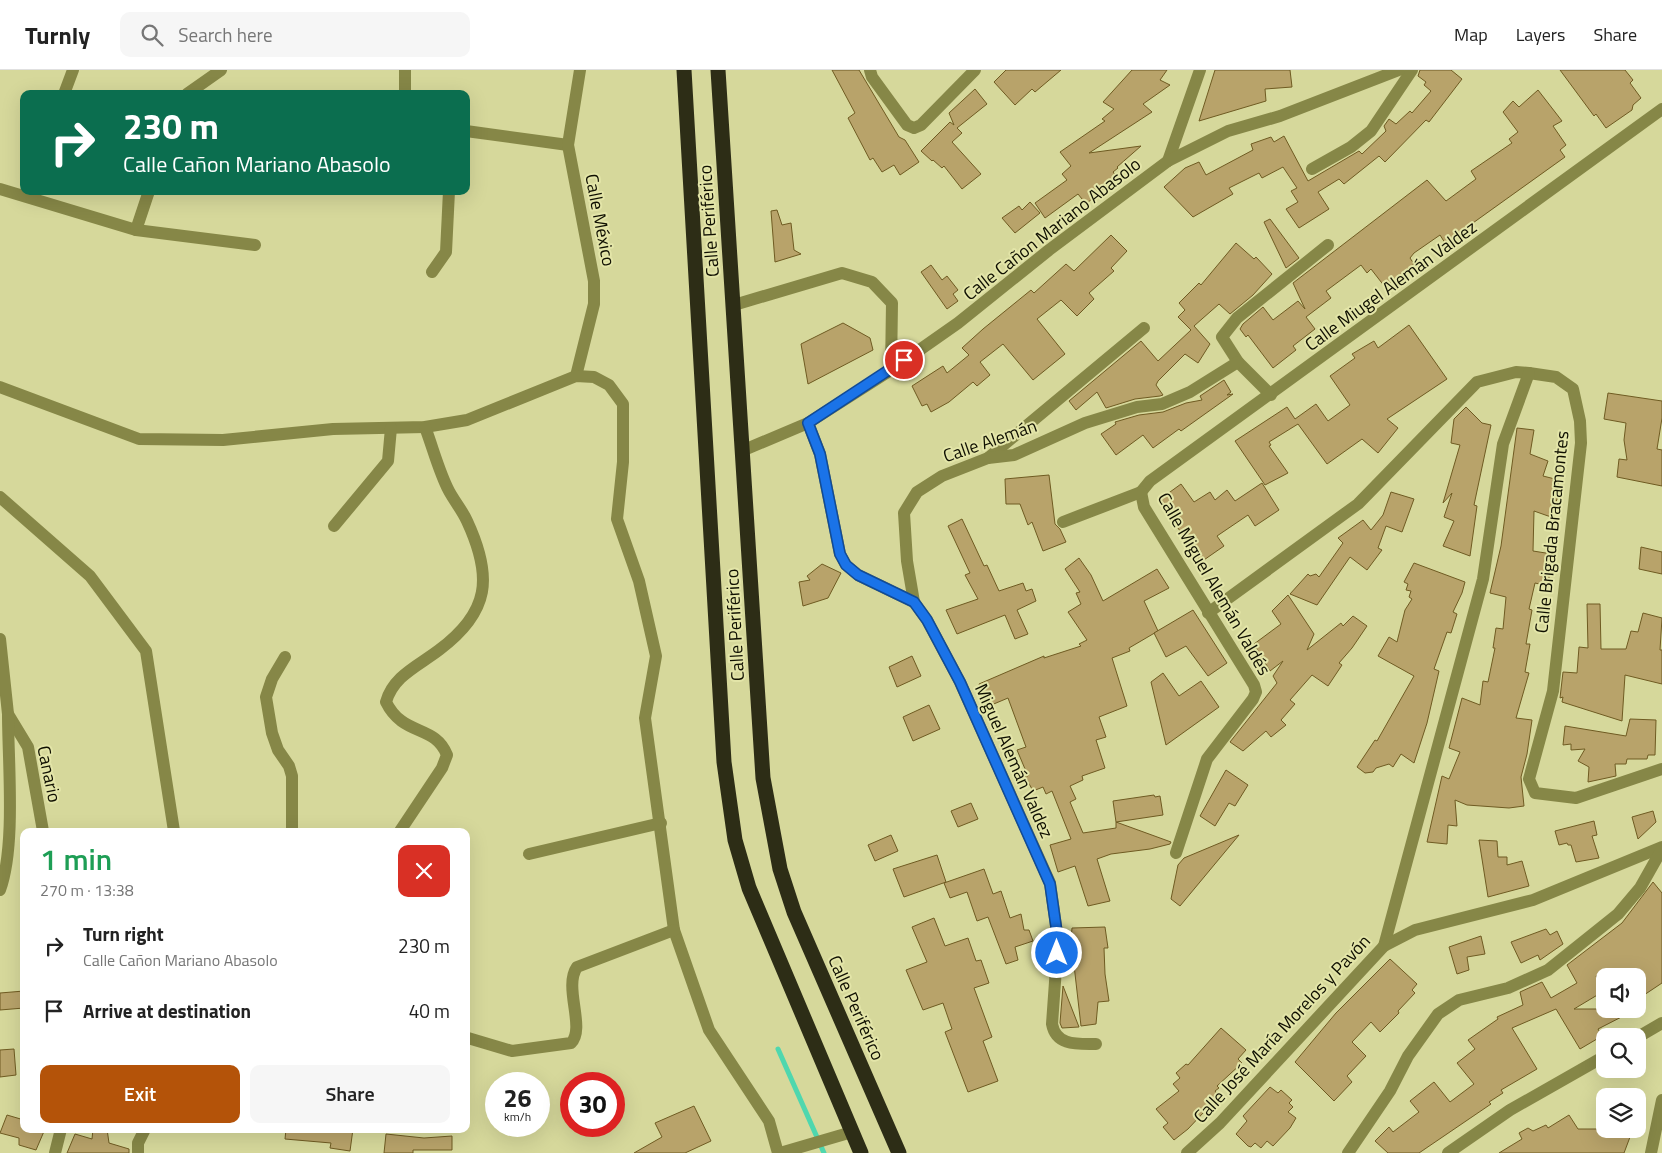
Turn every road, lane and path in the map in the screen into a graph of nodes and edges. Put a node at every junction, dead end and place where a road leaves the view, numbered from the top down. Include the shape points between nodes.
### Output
1 (73, 70) edge
2 (221, 70) edge
3 (405, 70) edge
4 (580, 70) edge
5 (684, 70) edge
6 (718, 70) edge
7 (870, 70) edge
8 (975, 70) edge
9 (1200, 70) edge
10 (1399, 70) edge
11 (1412, 70) edge
12 (66, 90) edge
13 (192, 90) edge
14 (405, 90) edge
15 (1662, 110) edge
16 (470, 132) edge
17 (568, 146) junction
18 (1168, 161) junction
19 (1312, 169) dead end
20 (0, 189) edge
21 (20, 193) edge
22 (27, 195) edge
23 (148, 195) edge
24 (450, 195) edge
25 (136, 230) junction
26 (254, 245) dead end
27 (1328, 245) dead end
28 (432, 272) dead end
29 (734, 304) junction
30 (1144, 328) dead end
31 (1238, 362) junction
32 (891, 370) junction
33 (1529, 372) junction
34 (576, 376) junction
35 (0, 387) edge
36 (1271, 394) junction
37 (808, 423) junction
38 (425, 427) junction
39 (391, 428) junction
40 (744, 450) junction
41 (988, 458) junction
42 (1141, 492) junction
43 (0, 497) edge
44 (1063, 522) dead end
45 (334, 526) dead end
46 (914, 602) junction
47 (1208, 613) junction
48 (0, 639) edge
49 (285, 658) dead end
50 (8, 714) junction
51 (1662, 769) edge
52 (661, 823) junction
53 (42, 828) edge
54 (174, 828) edge
55 (292, 828) edge
56 (402, 828) edge
57 (1662, 848) edge
58 (1176, 853) dead end
59 (529, 854) dead end
60 (0, 890) edge
61 (674, 930) junction
62 (1384, 946) junction
63 (1662, 1023) edge
64 (1646, 1032) edge
65 (470, 1039) edge
66 (1096, 1044) dead end
67 (1596, 1061) edge
68 (1662, 1100) edge
69 (852, 1132) junction
70 (60, 1133) edge
71 (143, 1133) edge
72 (808, 1148) edge
73 (56, 1153) edge
74 (138, 1153) edge
75 (778, 1153) edge
76 (861, 1153) edge
77 (899, 1153) edge
78 (1186, 1153) edge
79 (1348, 1153) edge
80 (1448, 1153) edge
81 (1651, 1153) edge

1 - 12 street
2 - 13 street
3 - 14 street
4 - 17 street, Calle México
5 - 69 highway, Calle Periférico via 724,762 735,840 749,888 771,943
6 - 29 highway, Calle Periférico
7 - 8 street via 872,78 907,125 914,128 921,125
9 - 18 street
10 - 18 street, Calle Cañon Mariano Abasolo via 1280,116 1228,131
11 - 19 street via 1371,131
15 - 36 street, Calle Miugel Alemán Valdez
16 - 17 street
17 - 34 street, Calle México via 594,281 594,304
18 - 32 street, Calle Cañon Mariano Abasolo via 958,323
20 - 21 street
22 - 25 street
23 - 25 street
24 - 28 street via 446,252
25 - 26 street
27 - 31 street via 1237,318 1222,337
29 - 32 street via 842,273 872,282 892,303
29 - 40 highway, Calle Periférico
30 - 41 street
31 - 36 street
31 - 41 street, Calle Alemán via 1190,392 1162,404 1086,423 1014,455
32 - 37 street, Calle Cañon Mariano Abasolo
33 - 47 street via 1477,382 1358,504
33 - 51 street, Calle Brigada Bracamontes via 1556,377 1574,390 1581,443 1553,691 1530,779 1535,793 1576,798
33 - 62 street via 1503,444 1483,579
34 - 38 street via 467,420
34 - 52 street via 594,377 609,385 623,404 623,462 617,520 639,581 656,656 645,718
35 - 39 street via 140,439 223,440 333,429
36 - 42 street, Calle Miugel Alemán Valdez via 1150,481
37 - 40 street, Calle Cañon Mariano Abasolo
37 - 46 street, Miguel Alemán Valdez via 820,454 840,554 846,565 858,575
38 - 39 street
38 - 56 street via 449,490 480,552 484,579 481,601 466,628 398,679 389,691 386,702 392,715 403,724 434,738 443,745 446,755 442,768
39 - 45 street via 388,461
40 - 77 highway, Calle Periférico via 763,778 778,861 794,912
41 - 46 street, Calle Alemán via 942,476 910,500 904,513
42 - 44 street
42 - 47 street, Calle Miguel Alemán Valdés via 1144,507
43 - 54 street via 90,576 146,651
46 - 66 street, Miguel Alemán Valdez via 960,682 1050,884 1058,940 1054,1032 1071,1044
47 - 58 street, Calle Miguel Alemán Valdés via 1256,692 1207,759
48 - 50 street, Canario
49 - 55 street via 266,697 275,742 292,776
50 - 53 street, Canario via 28,747
50 - 60 street via 6,874
52 - 59 street
52 - 61 street
57 - 62 street, Calle José María Morelos y Pavón via 1533,900 1415,930
57 - 79 street via 1640,888 1618,914 1548,970 1508,988 1459,1000 1438,1014
61 - 65 street via 577,968 572,979 576,1034 571,1043 512,1051
61 - 75 street via 709,1030 769,1121
62 - 78 street, Calle José María Morelos y Pavón via 1220,1123
63 - 64 street
67 - 80 street via 1510,1110
68 - 81 street
69 - 72 street
69 - 76 highway, Calle Periférico
70 - 73 street
71 - 74 street
72 - 75 street

